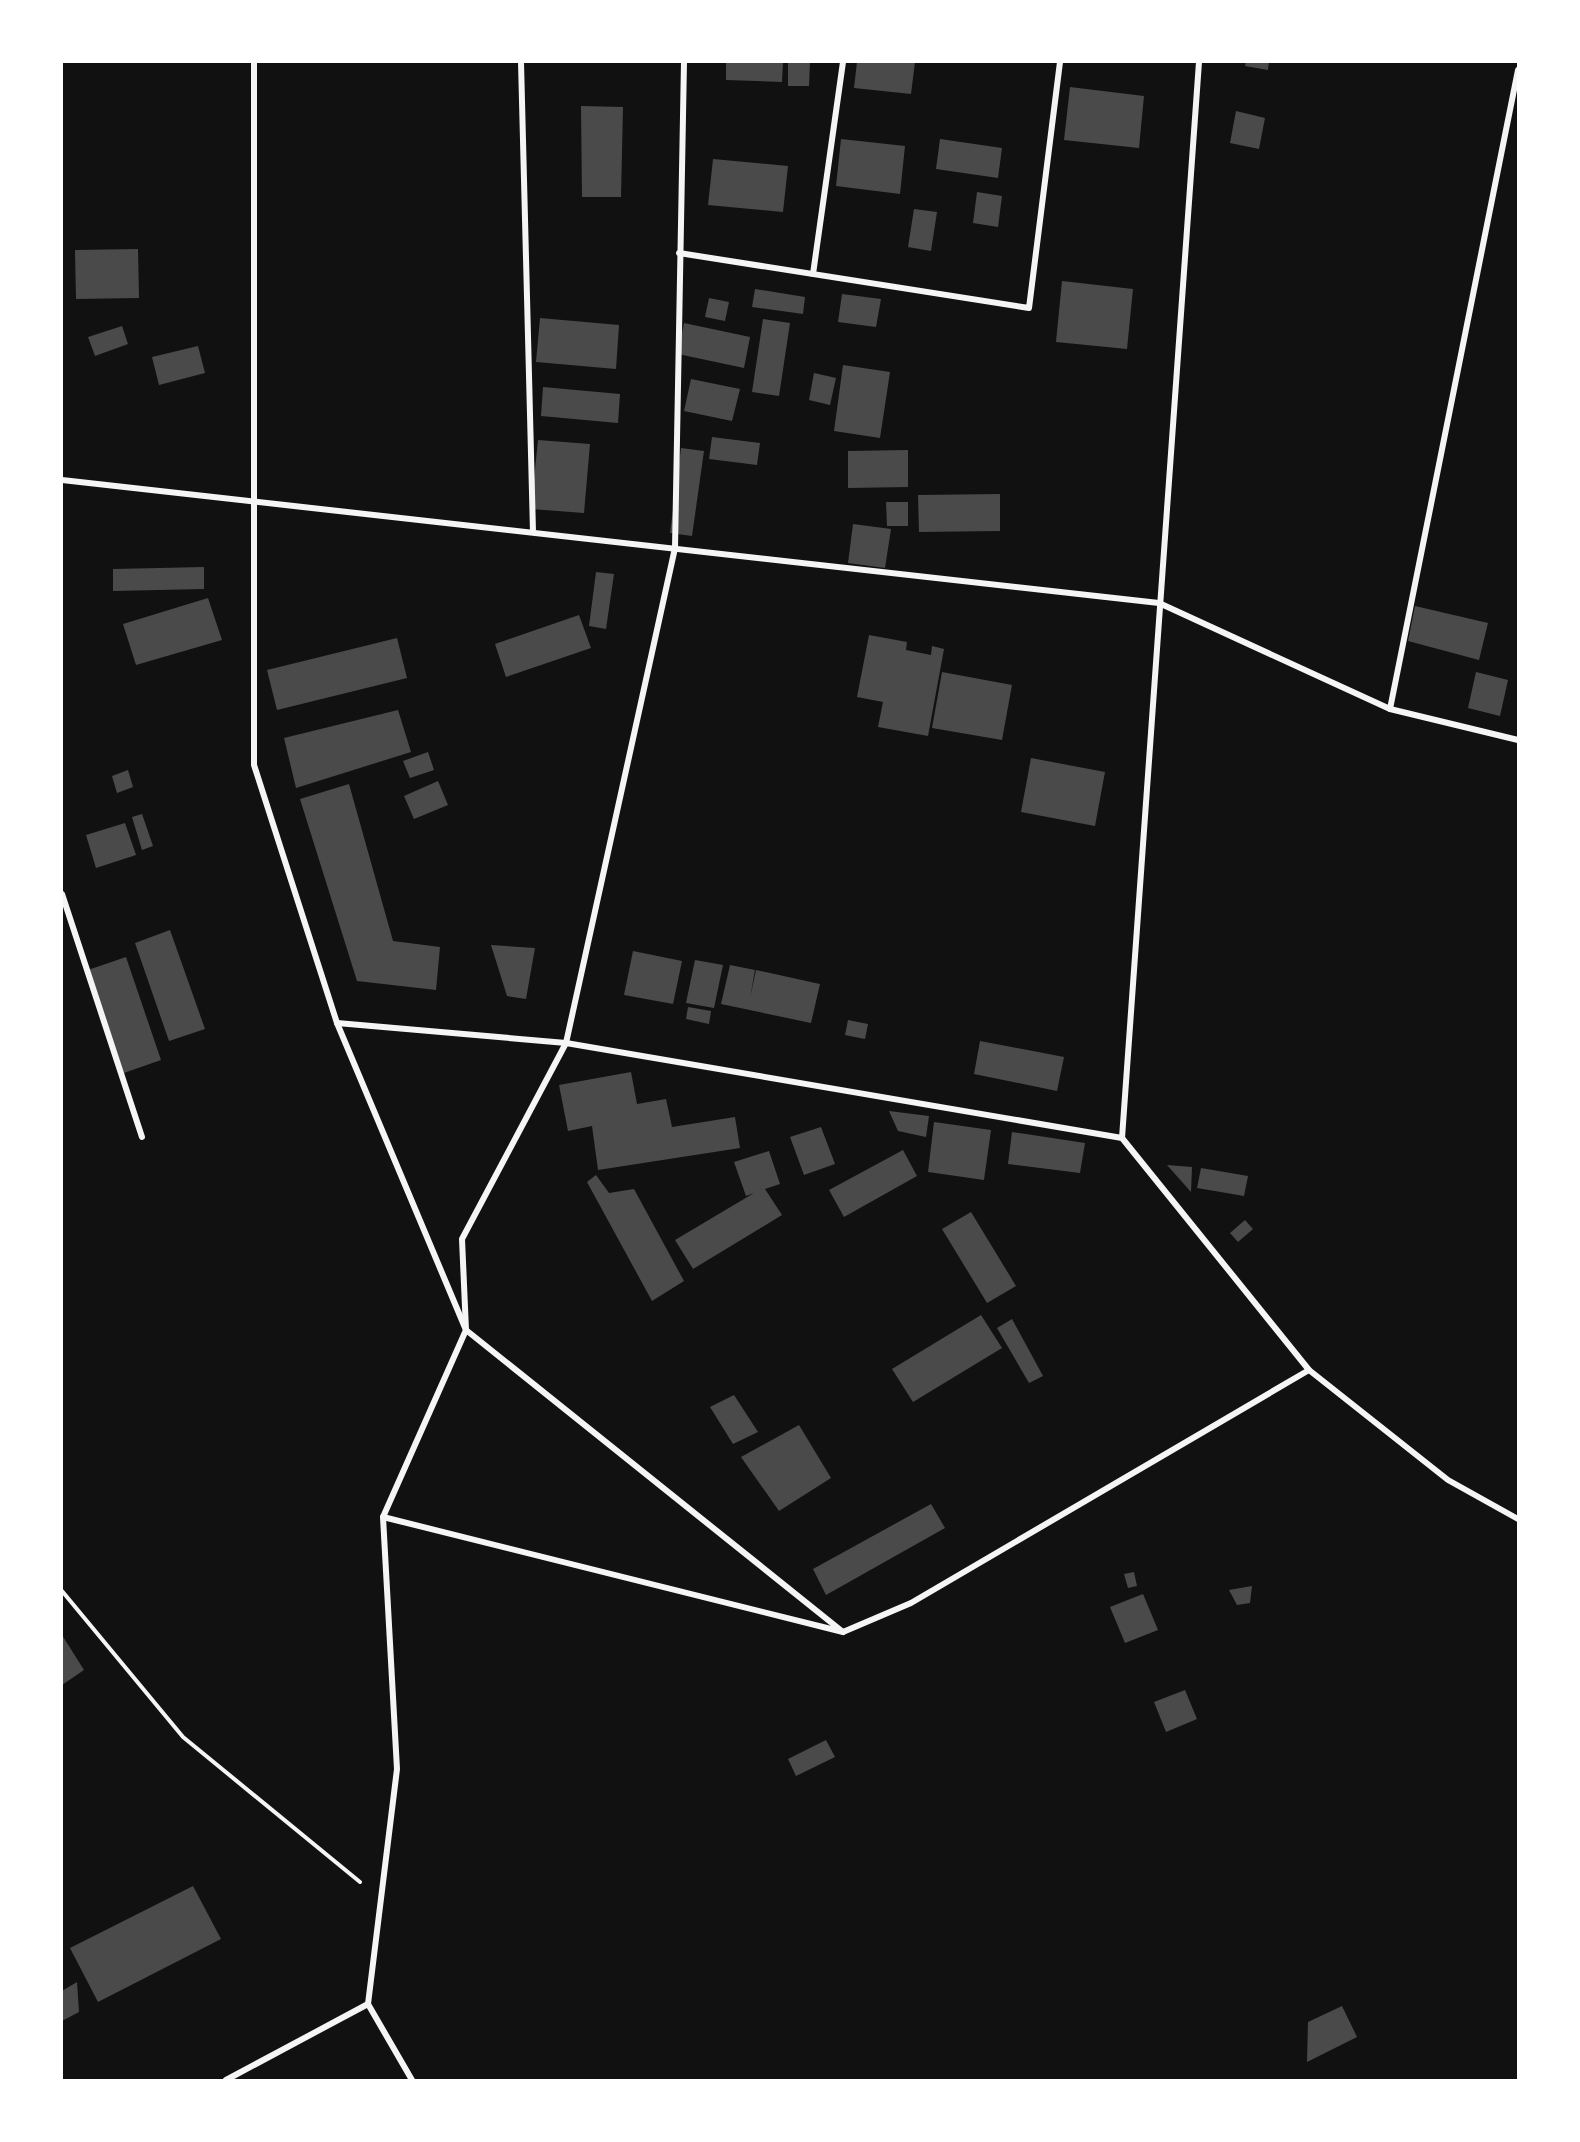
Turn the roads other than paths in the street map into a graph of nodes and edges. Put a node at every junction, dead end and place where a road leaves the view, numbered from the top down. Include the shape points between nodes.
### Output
1 (254, 62) edge
2 (521, 62) edge
3 (684, 62) edge
4 (843, 62) edge
5 (1060, 62) edge
6 (1198, 62) edge
7 (1518, 70) edge
8 (679, 254) junction
9 (813, 274) junction
10 (62, 480) edge
11 (254, 501) junction
12 (532, 532) junction
13 (675, 548) junction
14 (1158, 603) junction
15 (1390, 709) junction
16 (1518, 740) edge
17 (62, 894) edge
18 (337, 1023) junction
19 (566, 1042) junction
20 (142, 1137) dead end
21 (1122, 1138) junction
22 (466, 1329) junction
23 (1309, 1370) junction
24 (383, 1517) junction
25 (1518, 1519) edge
26 (843, 1632) junction
27 (369, 2004) junction
28 (226, 2080) edge
29 (411, 2080) edge

1 - 11 street
2 - 12 street
3 - 8 street
4 - 9 street
5 - 9 street via 1029,308
6 - 14 street
7 - 15 street
8 - 9 street
8 - 13 street
10 - 11 street
11 - 12 street
11 - 18 street via 254,765
12 - 13 street
13 - 14 street
13 - 19 street
14 - 15 street
14 - 21 street
15 - 16 street
17 - 20 street
18 - 19 street
18 - 22 street
19 - 21 street
19 - 22 street via 462,1239
21 - 23 street
22 - 24 street
22 - 26 street
23 - 25 street via 1448,1480
23 - 26 street via 911,1603
24 - 26 street
24 - 27 street via 397,1769
27 - 28 street
27 - 29 street

